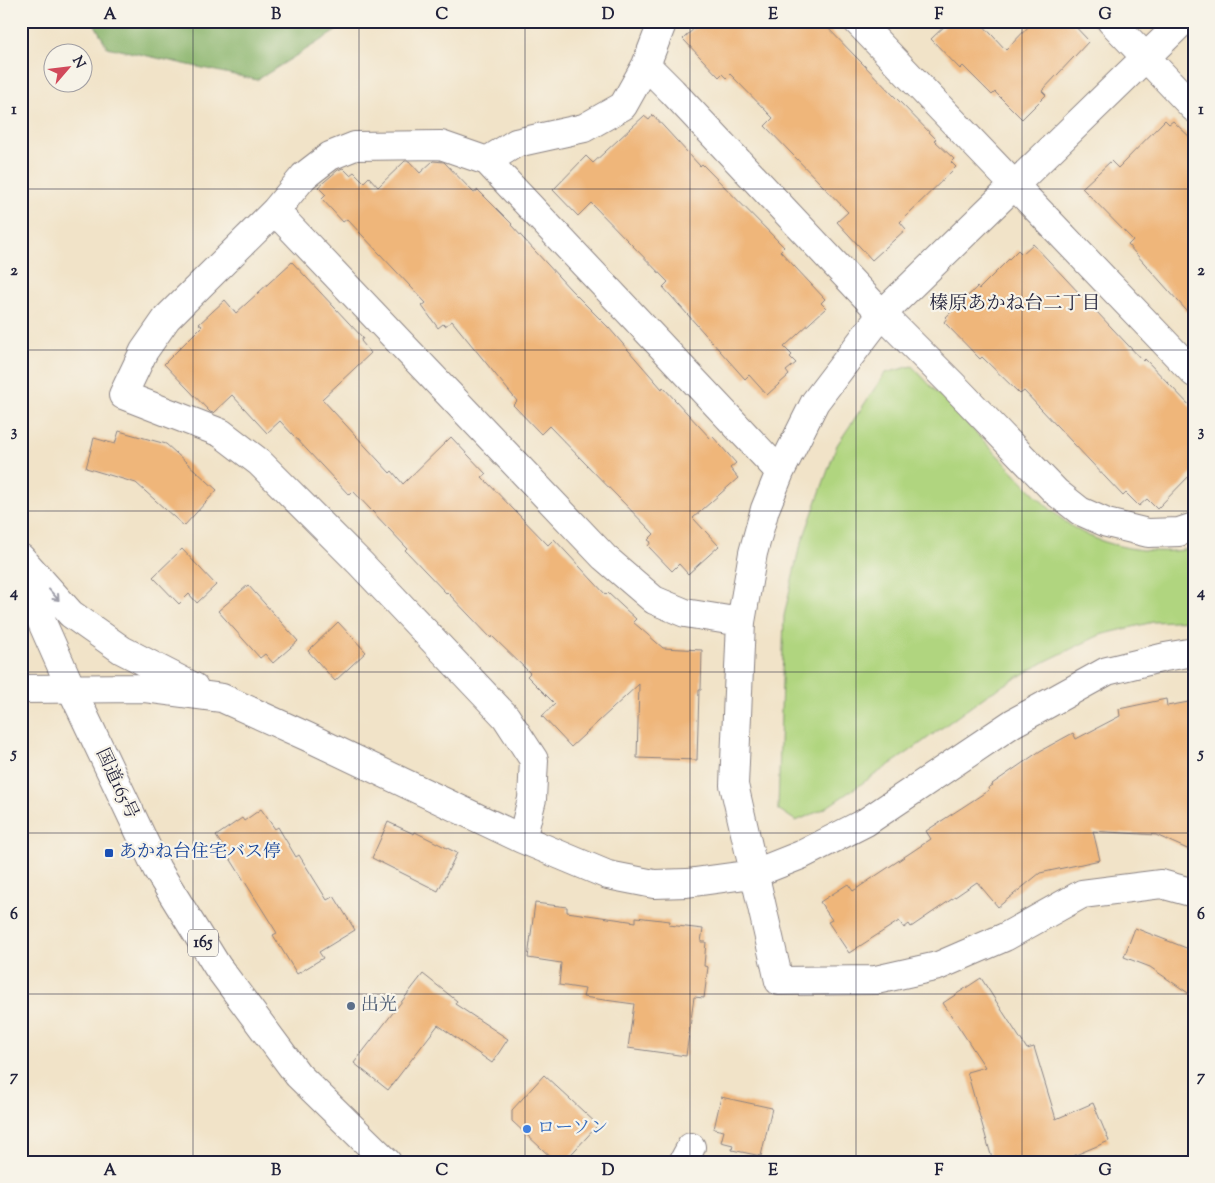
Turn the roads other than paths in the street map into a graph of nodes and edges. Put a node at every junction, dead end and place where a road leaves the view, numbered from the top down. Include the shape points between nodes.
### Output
1 (663, 21) edge
2 (857, 21) edge
3 (1111, 21) edge
4 (1183, 21) edge
5 (1145, 57) junction
6 (646, 65) junction
7 (1194, 108) edge
8 (487, 161) junction
9 (1013, 185) junction
10 (275, 211) junction
11 (882, 314) junction
12 (1194, 373) edge
13 (780, 472) junction
14 (1194, 528) edge
15 (21, 558) edge
16 (21, 576) edge
17 (741, 622) junction
18 (1194, 652) edge
19 (71, 688) junction
20 (21, 689) edge
21 (213, 697) junction
22 (522, 839) junction
23 (753, 874) junction
24 (1194, 893) edge
25 (387, 1162) edge

1 - 6 main road
2 - 9 main road
3 - 5 main road
4 - 5 main road
5 - 7 main road
5 - 9 main road
6 - 8 main road via 623,106 584,128 516,144
6 - 11 main road
8 - 10 main road via 441,145 355,146 330,156 304,176
8 - 13 main road
9 - 11 main road
9 - 12 main road
10 - 17 main road via 604,557 654,600 685,612
10 - 22 main road via 167,318 144,352 123,395 221,433 259,462 506,717 534,760 532,799
11 - 13 main road via 814,402
11 - 14 main road via 1056,492 1080,511 1148,533
13 - 17 main road via 765,509 753,553
15 -> 21 main road via 71,614 122,650
16 - 19 main road, 国道165号 / 165
17 - 23 main road via 734,785
18 - 23 main road via 1107,671 1013,723 866,822
19 - 20 main road
19 - 21 main road via 144,688
19 - 25 main road, 国道165号 / 165 via 157,869 217,966 298,1075
21 - 22 main road via 222,698 308,737
22 - 23 main road via 608,875 654,884
23 - 24 main road via 779,981 876,980 938,966 1005,937 1082,894 1161,884

